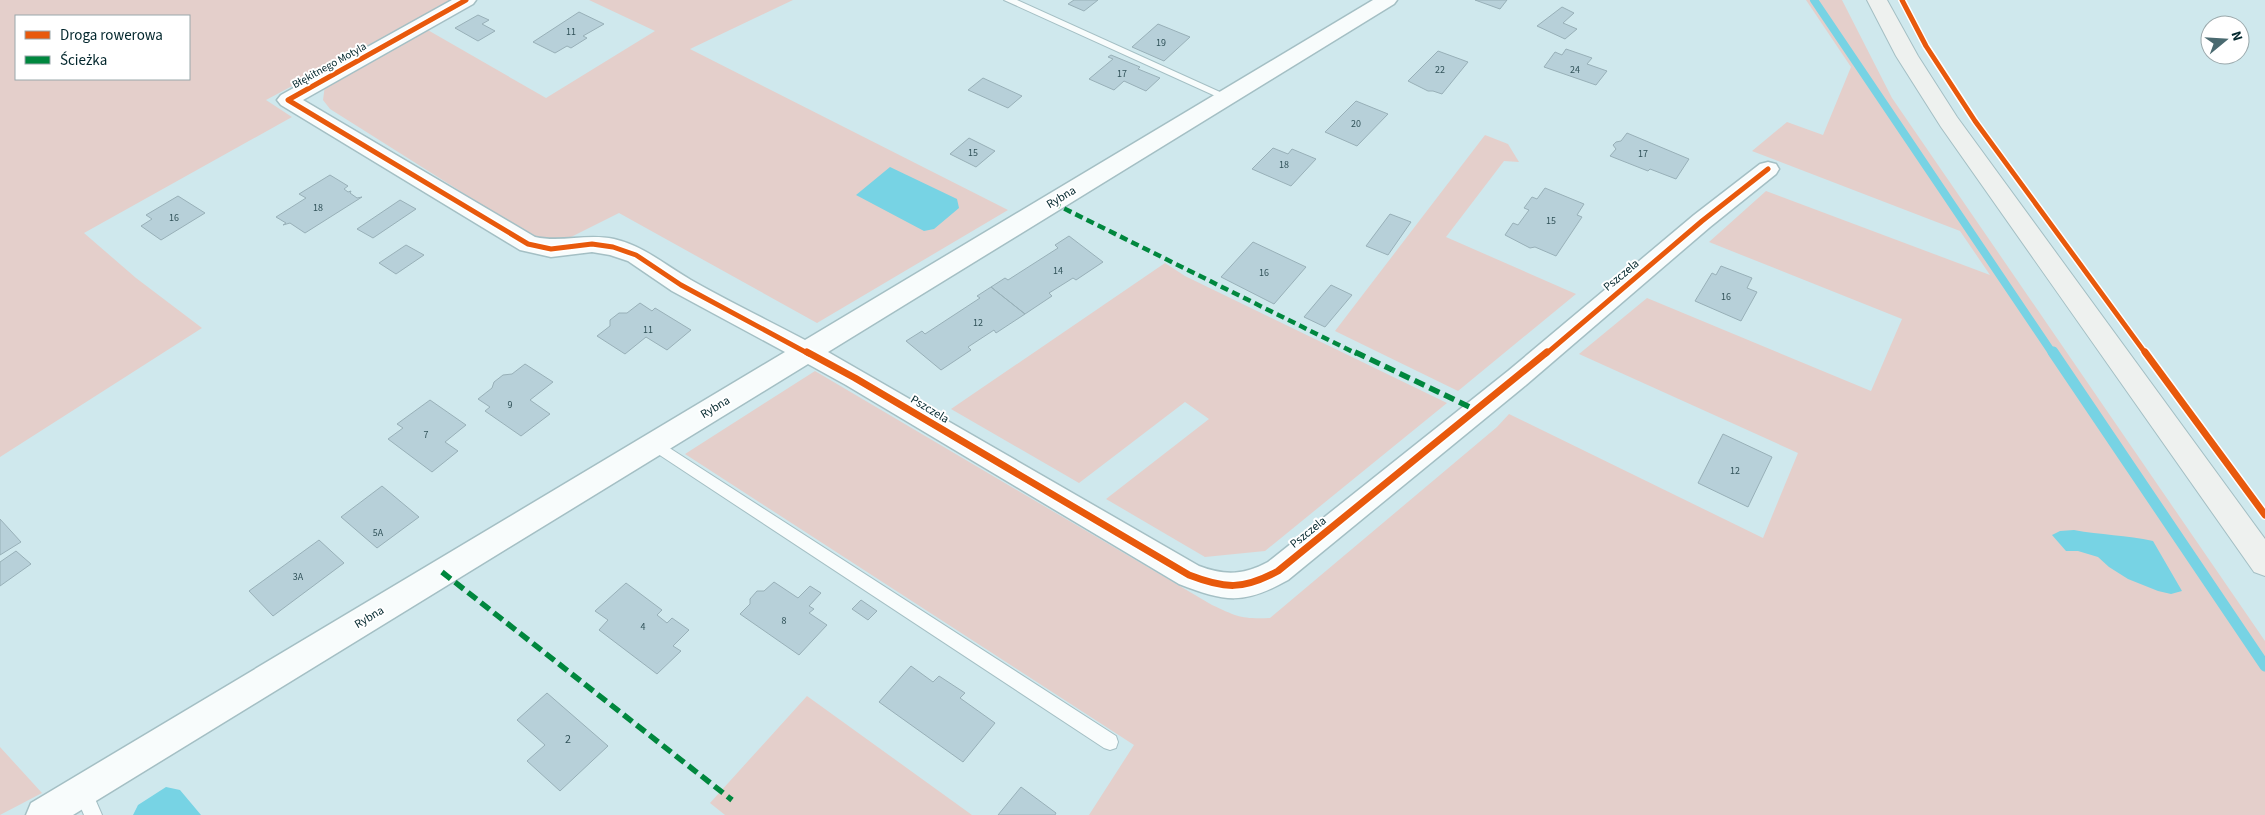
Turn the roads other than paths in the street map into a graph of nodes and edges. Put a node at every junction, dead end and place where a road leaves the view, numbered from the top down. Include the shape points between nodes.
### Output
1 (466, 0) edge
2 (1009, 0) edge
3 (1387, 0) edge
4 (1877, 0) edge
5 (1226, 97) junction
6 (1768, 169) dead end
7 (424, 182) joint
8 (807, 351) junction
9 (654, 444) junction
10 (2265, 563) edge
11 (1110, 742) dead end
12 (82, 791) junction
13 (43, 815) edge
14 (93, 815) edge

1 - 7 street, Błękitnego Motyla via 288,100
2 - 5 lane
3 - 5 street, Rybna
4 - 10 street via 1907,56 1949,122
5 - 8 street, Rybna
6 - 8 street, Pszczela via 1517,378 1278,570 1243,586 1217,586 1189,575
7 - 8 street, Pszczela via 528,244 550,249 592,244 613,246 636,255 681,285 790,345
8 - 9 street, Rybna
9 - 11 lane
9 - 12 street, Rybna
12 - 13 street, Rybna
12 - 14 lane

